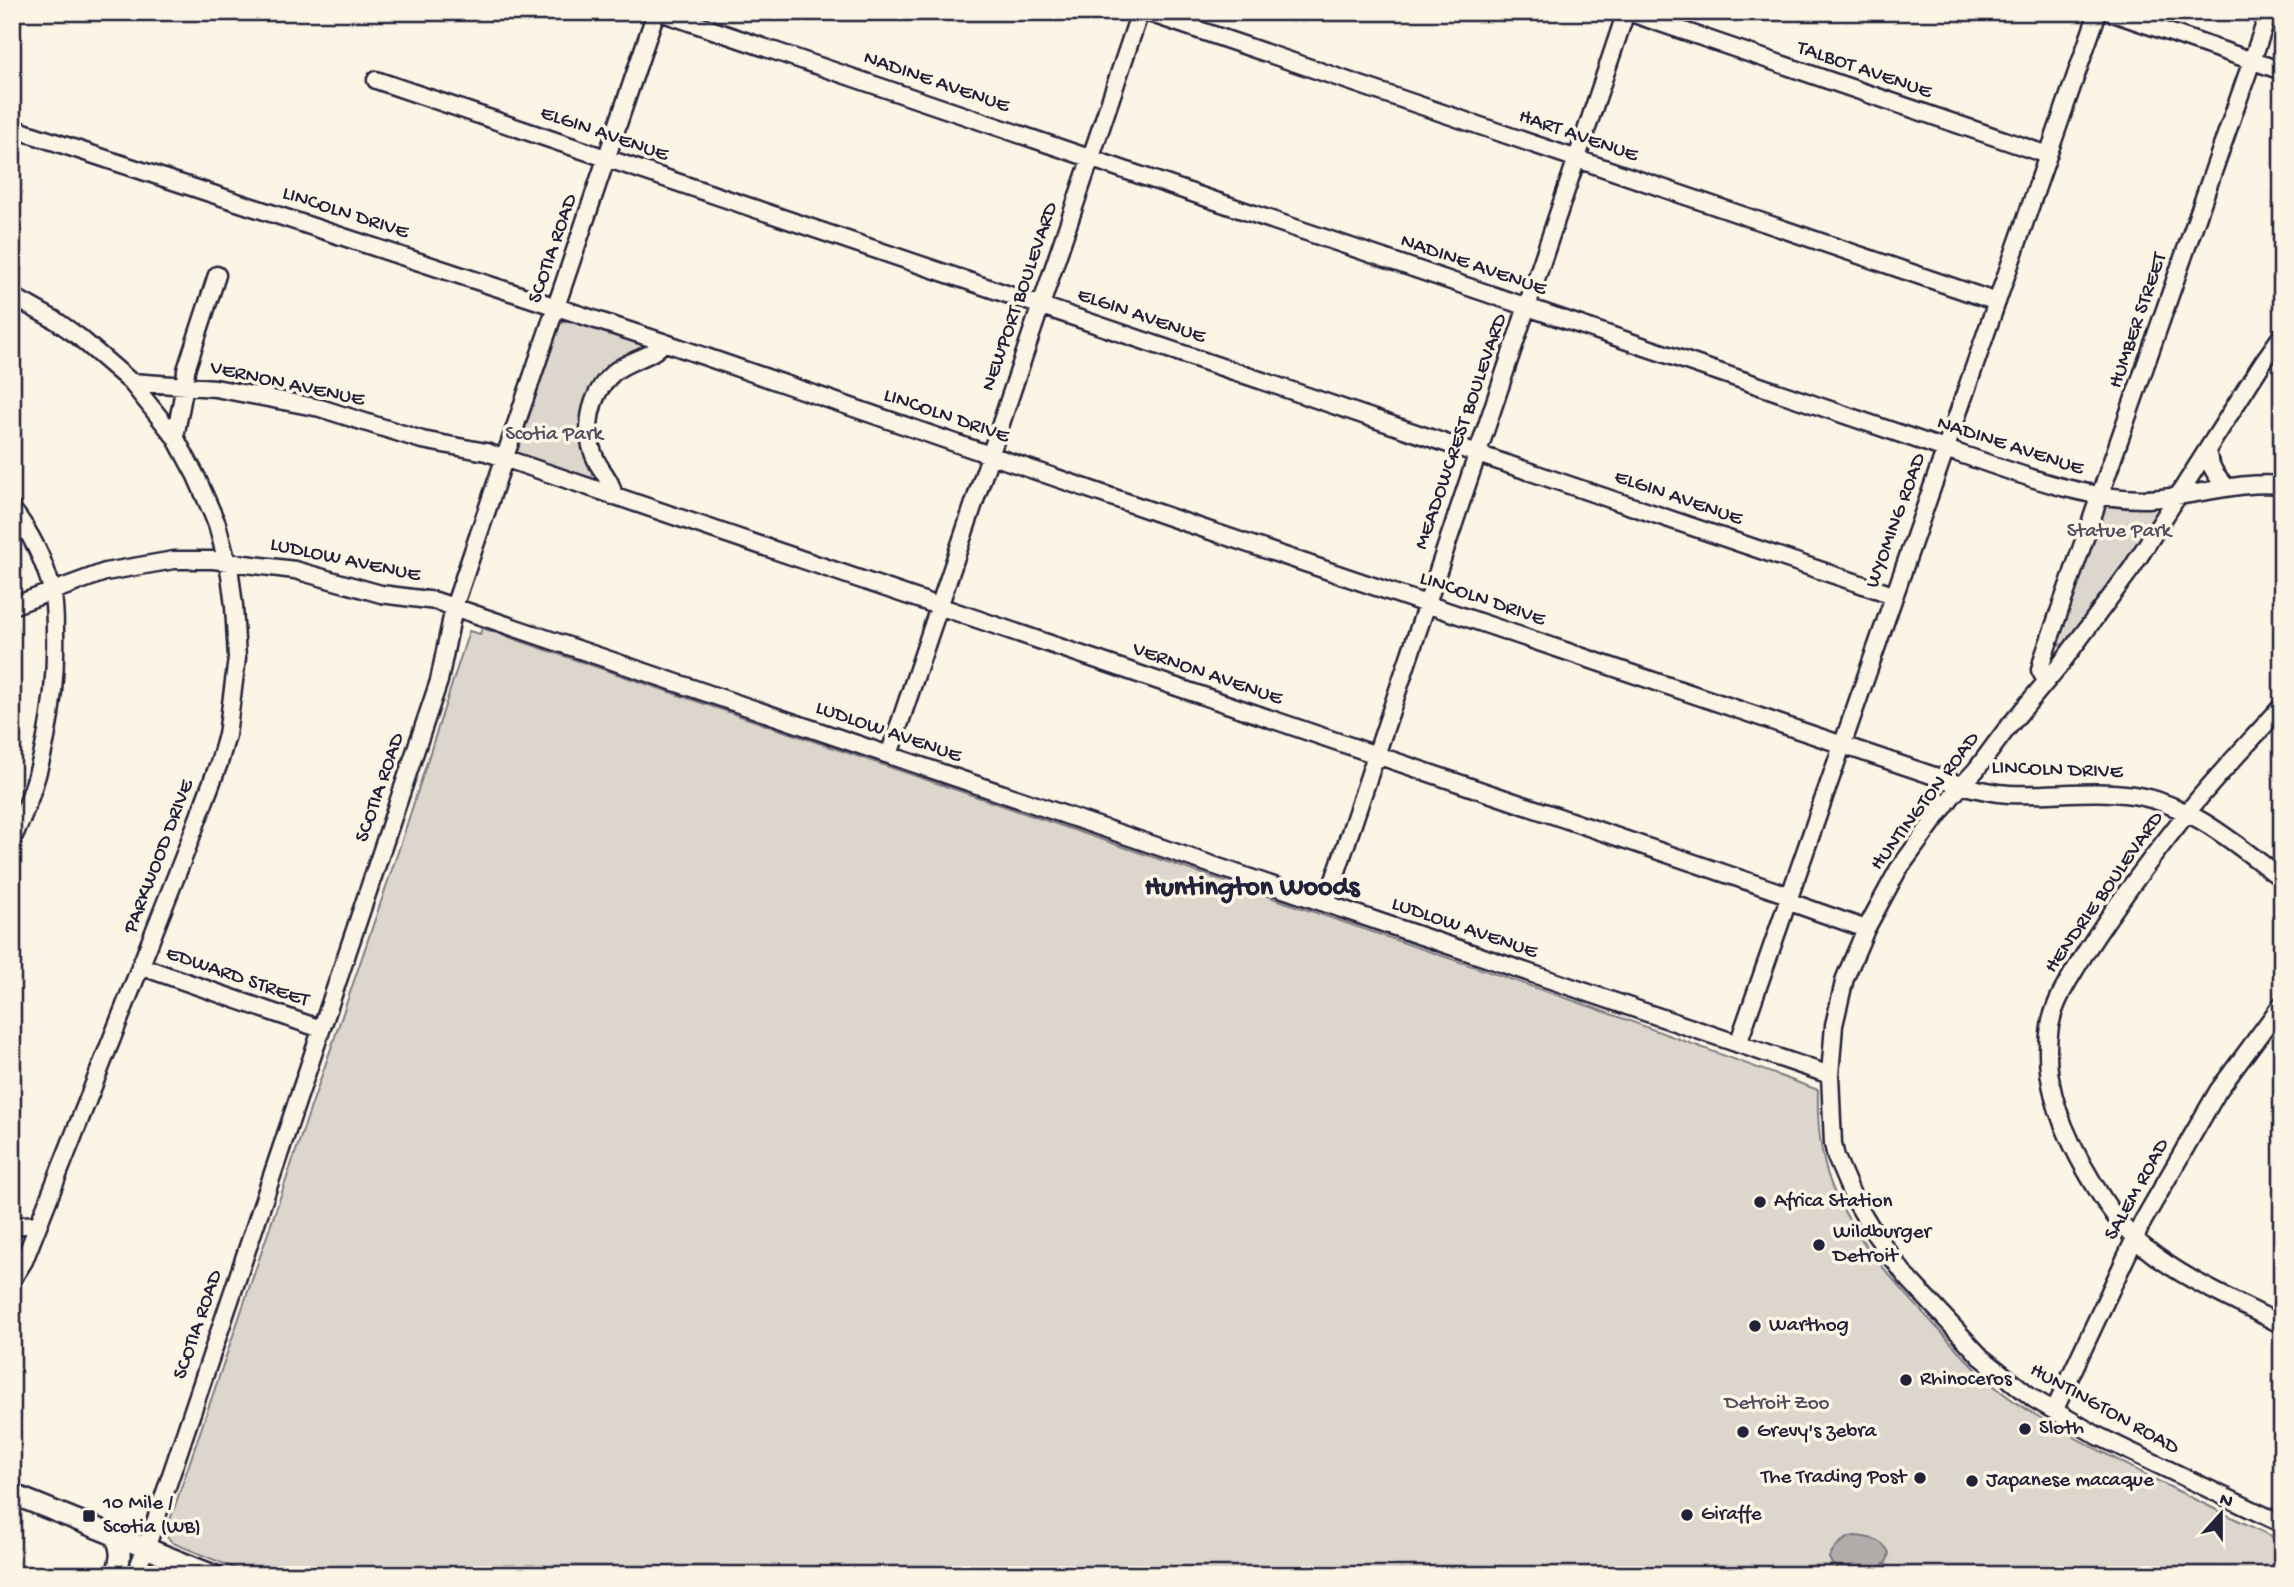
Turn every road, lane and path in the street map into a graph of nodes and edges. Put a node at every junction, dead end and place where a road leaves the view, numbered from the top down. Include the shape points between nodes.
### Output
1 (658, 12) edge
2 (1140, 12) edge
3 (1146, 12) edge
4 (1627, 12) edge
5 (2098, 12) edge
6 (2110, 12) edge
7 (2269, 12) edge
8 (2252, 61) junction
9 (2282, 71) edge
10 (376, 80) dead end
11 (12, 128) edge
12 (2048, 155) junction
13 (1091, 157) junction
14 (607, 158) junction
15 (1577, 159) junction
16 (217, 275) dead end
17 (12, 296) edge
18 (1997, 302) junction
19 (1041, 305) junction
20 (557, 307) junction
21 (1527, 307) junction
22 (2282, 335) edge
23 (663, 342) junction
24 (131, 382) junction
25 (186, 385) junction
26 (175, 437) junction
27 (1945, 449) junction
28 (2207, 452) junction
29 (1477, 453) junction
30 (991, 454) junction
31 (505, 459) junction
32 (2282, 485) edge
33 (2227, 487) junction
34 (2178, 495) junction
35 (613, 496) junction
36 (2100, 496) junction
37 (12, 509) edge
38 (227, 560) junction
39 (52, 591) junction
40 (1893, 595) junction
41 (1427, 603) junction
42 (12, 606) edge
43 (454, 607) junction
44 (940, 607) junction
45 (2049, 643) junction
46 (2067, 656) junction
47 (2046, 681) junction
48 (2282, 706) edge
49 (1842, 744) junction
50 (1376, 754) junction
51 (889, 755) junction
52 (1984, 759) junction
53 (1961, 785) junction
54 (1996, 792) junction
55 (2187, 813) junction
56 (12, 840) edge
57 (2282, 879) edge
58 (1788, 898) junction
59 (1326, 904) junction
60 (1866, 929) junction
61 (140, 966) junction
62 (2282, 1004) edge
63 (321, 1029) junction
64 (1738, 1044) junction
65 (1830, 1075) junction
66 (37, 1224) junction
67 (12, 1226) edge
68 (2134, 1238) junction
69 (12, 1280) edge
70 (2282, 1325) edge
71 (2054, 1411) junction
72 (12, 1494) edge
73 (2282, 1524) edge
74 (117, 1544) junction
75 (144, 1553) junction
76 (170, 1569) edge
77 (115, 1575) edge
78 (135, 1575) edge
79 (213, 1575) edge

1 - 13 street, NADINE AVENUE
1 - 14 street, SCOTIA ROAD
2 - 13 street, NEWPORT BOULEVARD
3 - 15 street, HART AVENUE
4 - 12 street, TALBOT AVENUE
4 - 15 street, MEADOWCREST BOULEVARD
5 - 12 street, WYOMING ROAD
6 - 8 street
7 - 8 street, HUMBER STREET
8 - 9 street
8 - 36 street, HUMBER STREET
10 - 14 street, ELGIN AVENUE
11 - 20 street, LINCOLN DRIVE
12 - 18 street, WYOMING ROAD
13 - 19 street, NEWPORT BOULEVARD
13 - 21 street, NADINE AVENUE
14 - 19 street, ELGIN AVENUE
14 - 20 street, SCOTIA ROAD
15 - 18 street, HART AVENUE
15 - 21 street, MEADOWCREST BOULEVARD
16 - 25 street via 186,370
17 - 24 street via 79,337
18 - 27 street, WYOMING ROAD
19 - 29 street, ELGIN AVENUE
19 - 30 street, NEWPORT BOULEVARD
20 - 23 street, LINCOLN DRIVE
20 - 31 street, SCOTIA ROAD
21 - 27 street, NADINE AVENUE
21 - 29 street, MEADOWCREST BOULEVARD
22 - 28 street, HUNTINGTON ROAD
23 - 30 street, LINCOLN DRIVE
23 - 35 street via 654,352 616,370 593,402 590,444
24 - 25 street, VERNON AVENUE
24 - 26 street, PARKWOOD DRIVE
25 - 26 street
25 - 31 street, VERNON AVENUE via 320,408 422,440
26 - 38 street, PARKWOOD DRIVE via 207,498
27 - 36 street, NADINE AVENUE
27 - 40 street, WYOMING ROAD
28 - 33 street via 2216,477
28 - 34 street, HUNTINGTON ROAD
29 - 40 street, ELGIN AVENUE
29 - 41 street, MEADOWCREST BOULEVARD
30 - 41 street, LINCOLN DRIVE
30 - 44 street, NEWPORT BOULEVARD
31 - 35 street, VERNON AVENUE
31 - 43 street, SCOTIA ROAD
32 - 33 street, NADINE AVENUE
33 - 34 street, NADINE AVENUE
34 - 36 street, NADINE AVENUE via 2143,499
34 - 46 street, HUNTINGTON ROAD via 2132,568
35 - 44 street, VERNON AVENUE
36 - 45 street, HUMBER STREET
37 - 39 street via 36,547
38 - 39 street, LUDLOW AVENUE via 174,560 125,567
38 - 43 street, LUDLOW AVENUE via 295,570 381,594
38 - 61 street, PARKWOOD DRIVE via 237,658 227,735
39 - 42 street, LUDLOW AVENUE
39 - 56 street via 56,664 45,740
40 - 49 street, WYOMING ROAD
41 - 49 street, LINCOLN DRIVE
41 - 50 street, MEADOWCREST BOULEVARD
43 - 51 street, LUDLOW AVENUE
43 - 63 street, SCOTIA ROAD via 439,681
44 - 50 street, VERNON AVENUE
44 - 51 street, NEWPORT BOULEVARD
45 - 46 street
45 - 47 street, HUMBER STREET via 2040,670
46 - 47 street, HUNTINGTON ROAD
47 - 52 street, HUNTINGTON ROAD
48 - 55 street, HENDRIE BOULEVARD
49 - 53 street, LINCOLN DRIVE
49 - 58 street, WYOMING ROAD
50 - 58 street, VERNON AVENUE
50 - 59 street, MEADOWCREST BOULEVARD
51 - 59 street, LUDLOW AVENUE
52 - 53 street, HUNTINGTON ROAD
52 - 54 street via 1988,782
53 - 54 street, LINCOLN DRIVE
53 - 60 street, HUNTINGTON ROAD via 1898,870
54 - 55 street, LINCOLN DRIVE via 2132,795
55 - 57 street, LINCOLN DRIVE
55 - 68 street, HENDRIE BOULEVARD via 2098,934 2065,986 2050,1028 2050,1082 2066,1134 2094,1186
58 - 60 street, VERNON AVENUE
58 - 64 street, WYOMING ROAD
59 - 64 street, LUDLOW AVENUE
60 - 65 street, HUNTINGTON ROAD via 1842,989
61 - 63 street, EDWARD STREET
61 - 66 street, PARKWOOD DRIVE
62 - 68 street, SALEM ROAD via 2218,1091
63 - 75 street, SCOTIA ROAD
64 - 65 street, LUDLOW AVENUE
65 - 71 street, HUNTINGTON ROAD via 1836,1157 1875,1234 1905,1275 1981,1357
66 - 67 street
66 - 69 street, PARKWOOD DRIVE
68 - 70 street, HENDRIE BOULEVARD via 2167,1264
68 - 71 street, SALEM ROAD
71 - 73 street, HUNTINGTON ROAD
72 - 74 main road
74 - 75 main road
74 - 77 main road via 120,1560
75 - 76 main road
75 - 78 street, SCOTIA ROAD
76 - 79 main road

